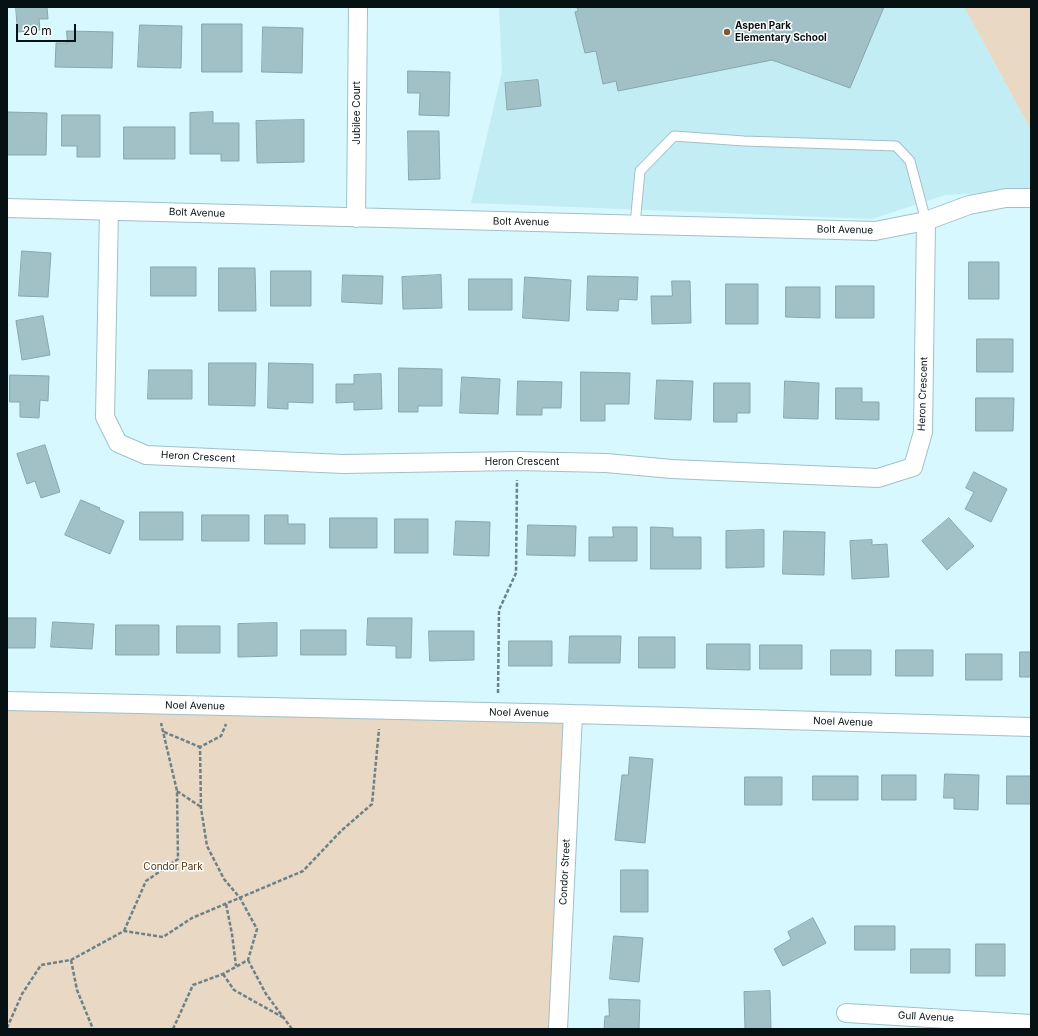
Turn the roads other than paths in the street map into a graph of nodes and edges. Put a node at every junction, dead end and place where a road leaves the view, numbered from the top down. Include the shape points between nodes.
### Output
1 (358, 7) edge
2 (1031, 198) edge
3 (7, 208) edge
4 (109, 210) junction
5 (356, 218) junction
6 (926, 221) junction
7 (635, 225) junction
8 (7, 701) edge
9 (573, 714) junction
10 (1031, 727) edge
11 (846, 1013) dead end
12 (1031, 1024) edge
13 (558, 1029) edge

1 - 5 street, Jubilee Court
2 - 6 street, Bolt Avenue via 1006,198 969,205
3 - 4 street, Bolt Avenue
4 - 5 street, Bolt Avenue
4 - 6 street, Heron Crescent via 105,417 118,442 146,455 343,464 606,462 672,468 878,478 913,467 923,432
5 - 7 street, Bolt Avenue
6 - 7 street, Bolt Avenue via 875,232
6 - 7 lane via 910,161 896,146 674,136 640,171
8 - 9 street, Noel Avenue
9 - 10 street, Noel Avenue
9 - 13 street, Condor Street
11 - 12 street, Gull Avenue

